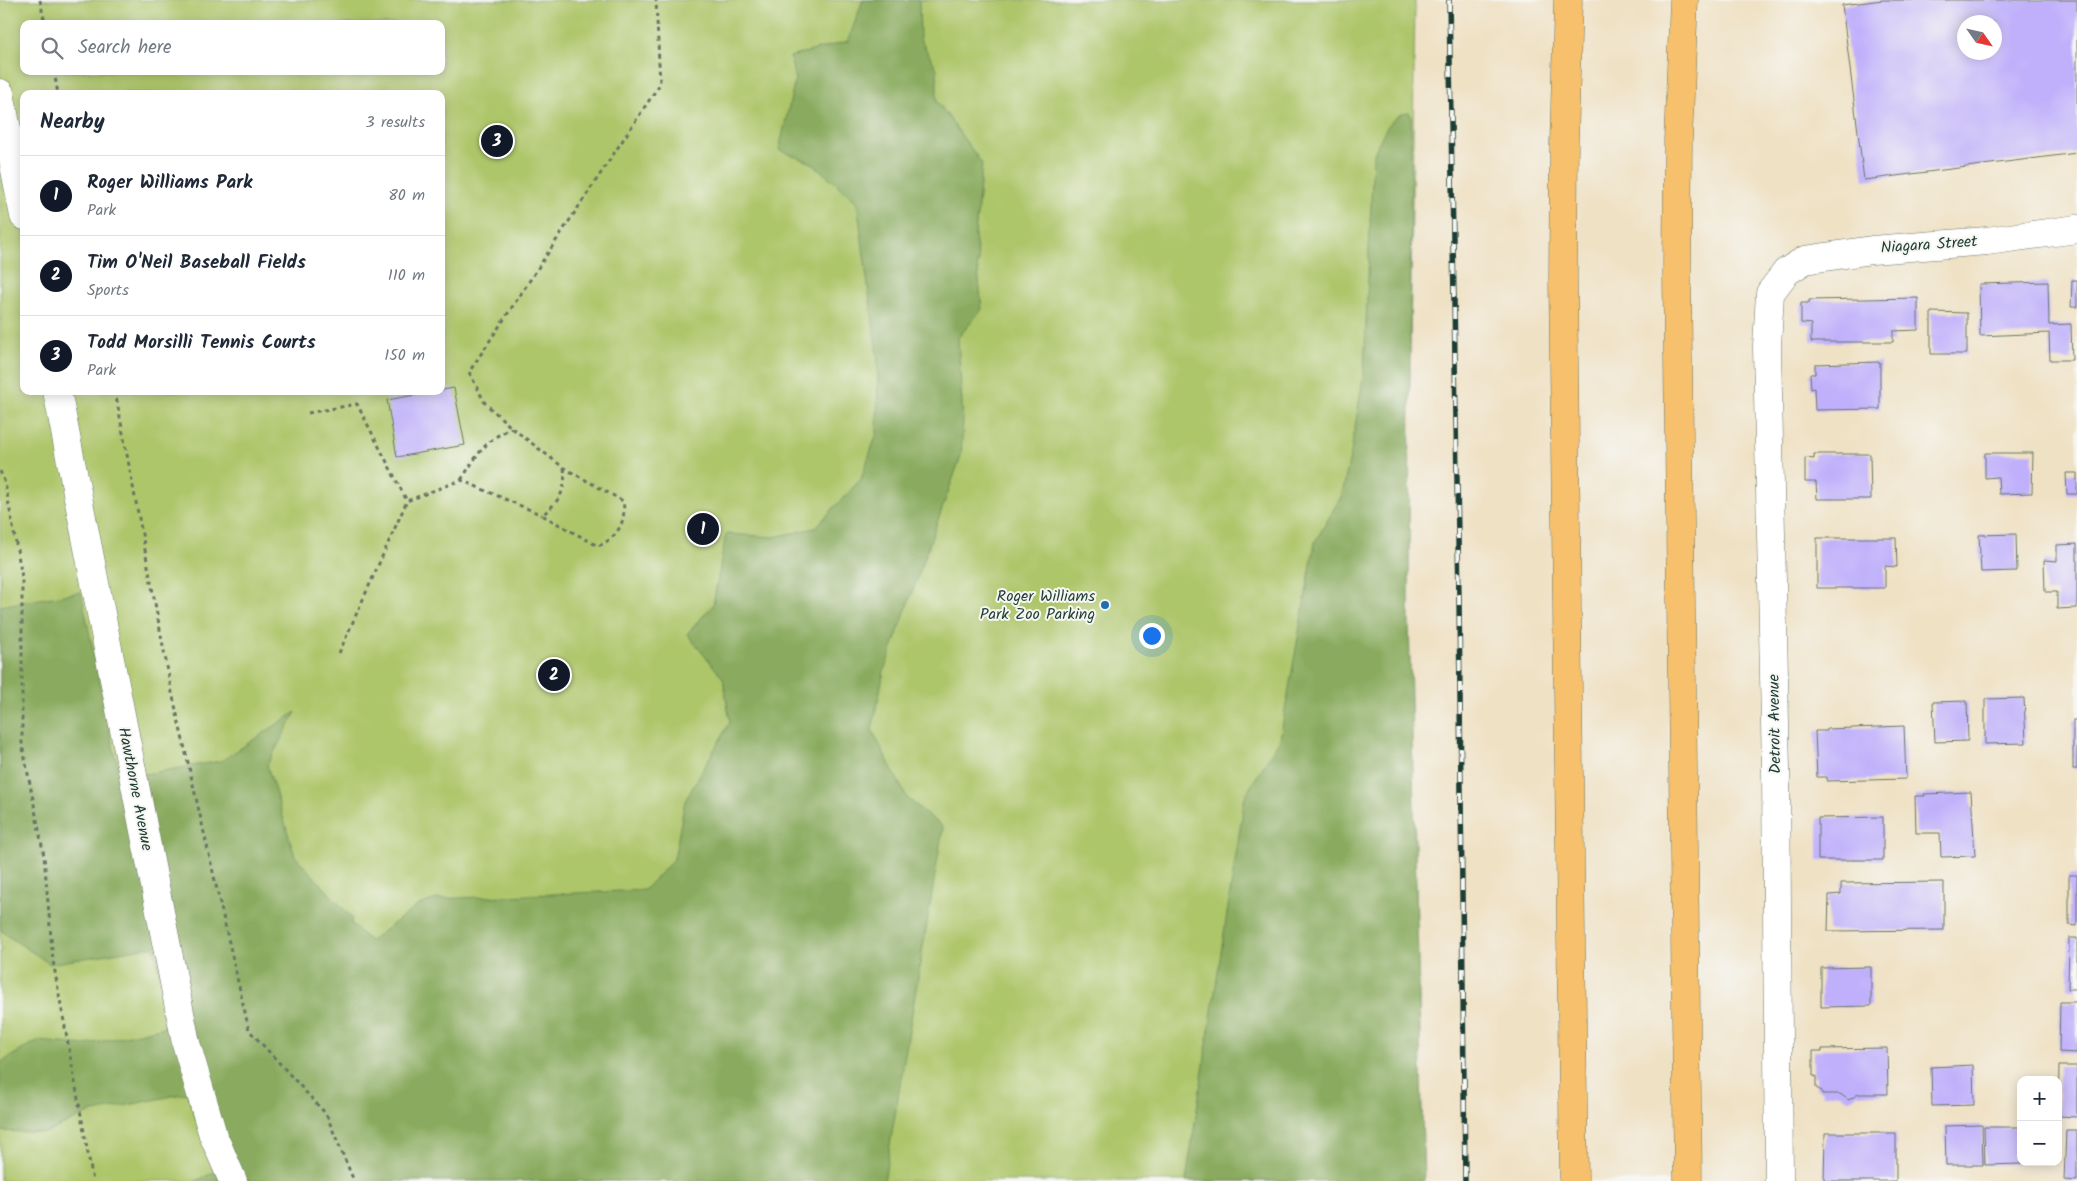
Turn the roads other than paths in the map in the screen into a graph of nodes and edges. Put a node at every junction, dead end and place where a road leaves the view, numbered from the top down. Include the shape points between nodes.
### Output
1 (1568, 0) edge
2 (1684, 0) edge
3 (0, 93) edge
4 (20, 196) edge
5 (2077, 229) edge
6 (1786, 272) joint
7 (58, 395) edge
8 (233, 1181) edge
9 (1574, 1181) edge
10 (1688, 1181) edge
11 (1779, 1181) edge

1 - 9 highway via 1563,279
2 - 10 highway via 1677,274
3 - 4 street
5 - 6 street, Niagara Street via 1987,241 1872,250 1805,260
6 - 11 street, Detroit Avenue via 1770,293 1767,346 1776,770
7 - 8 street, Hawthorne Avenue via 186,1044 213,1135

